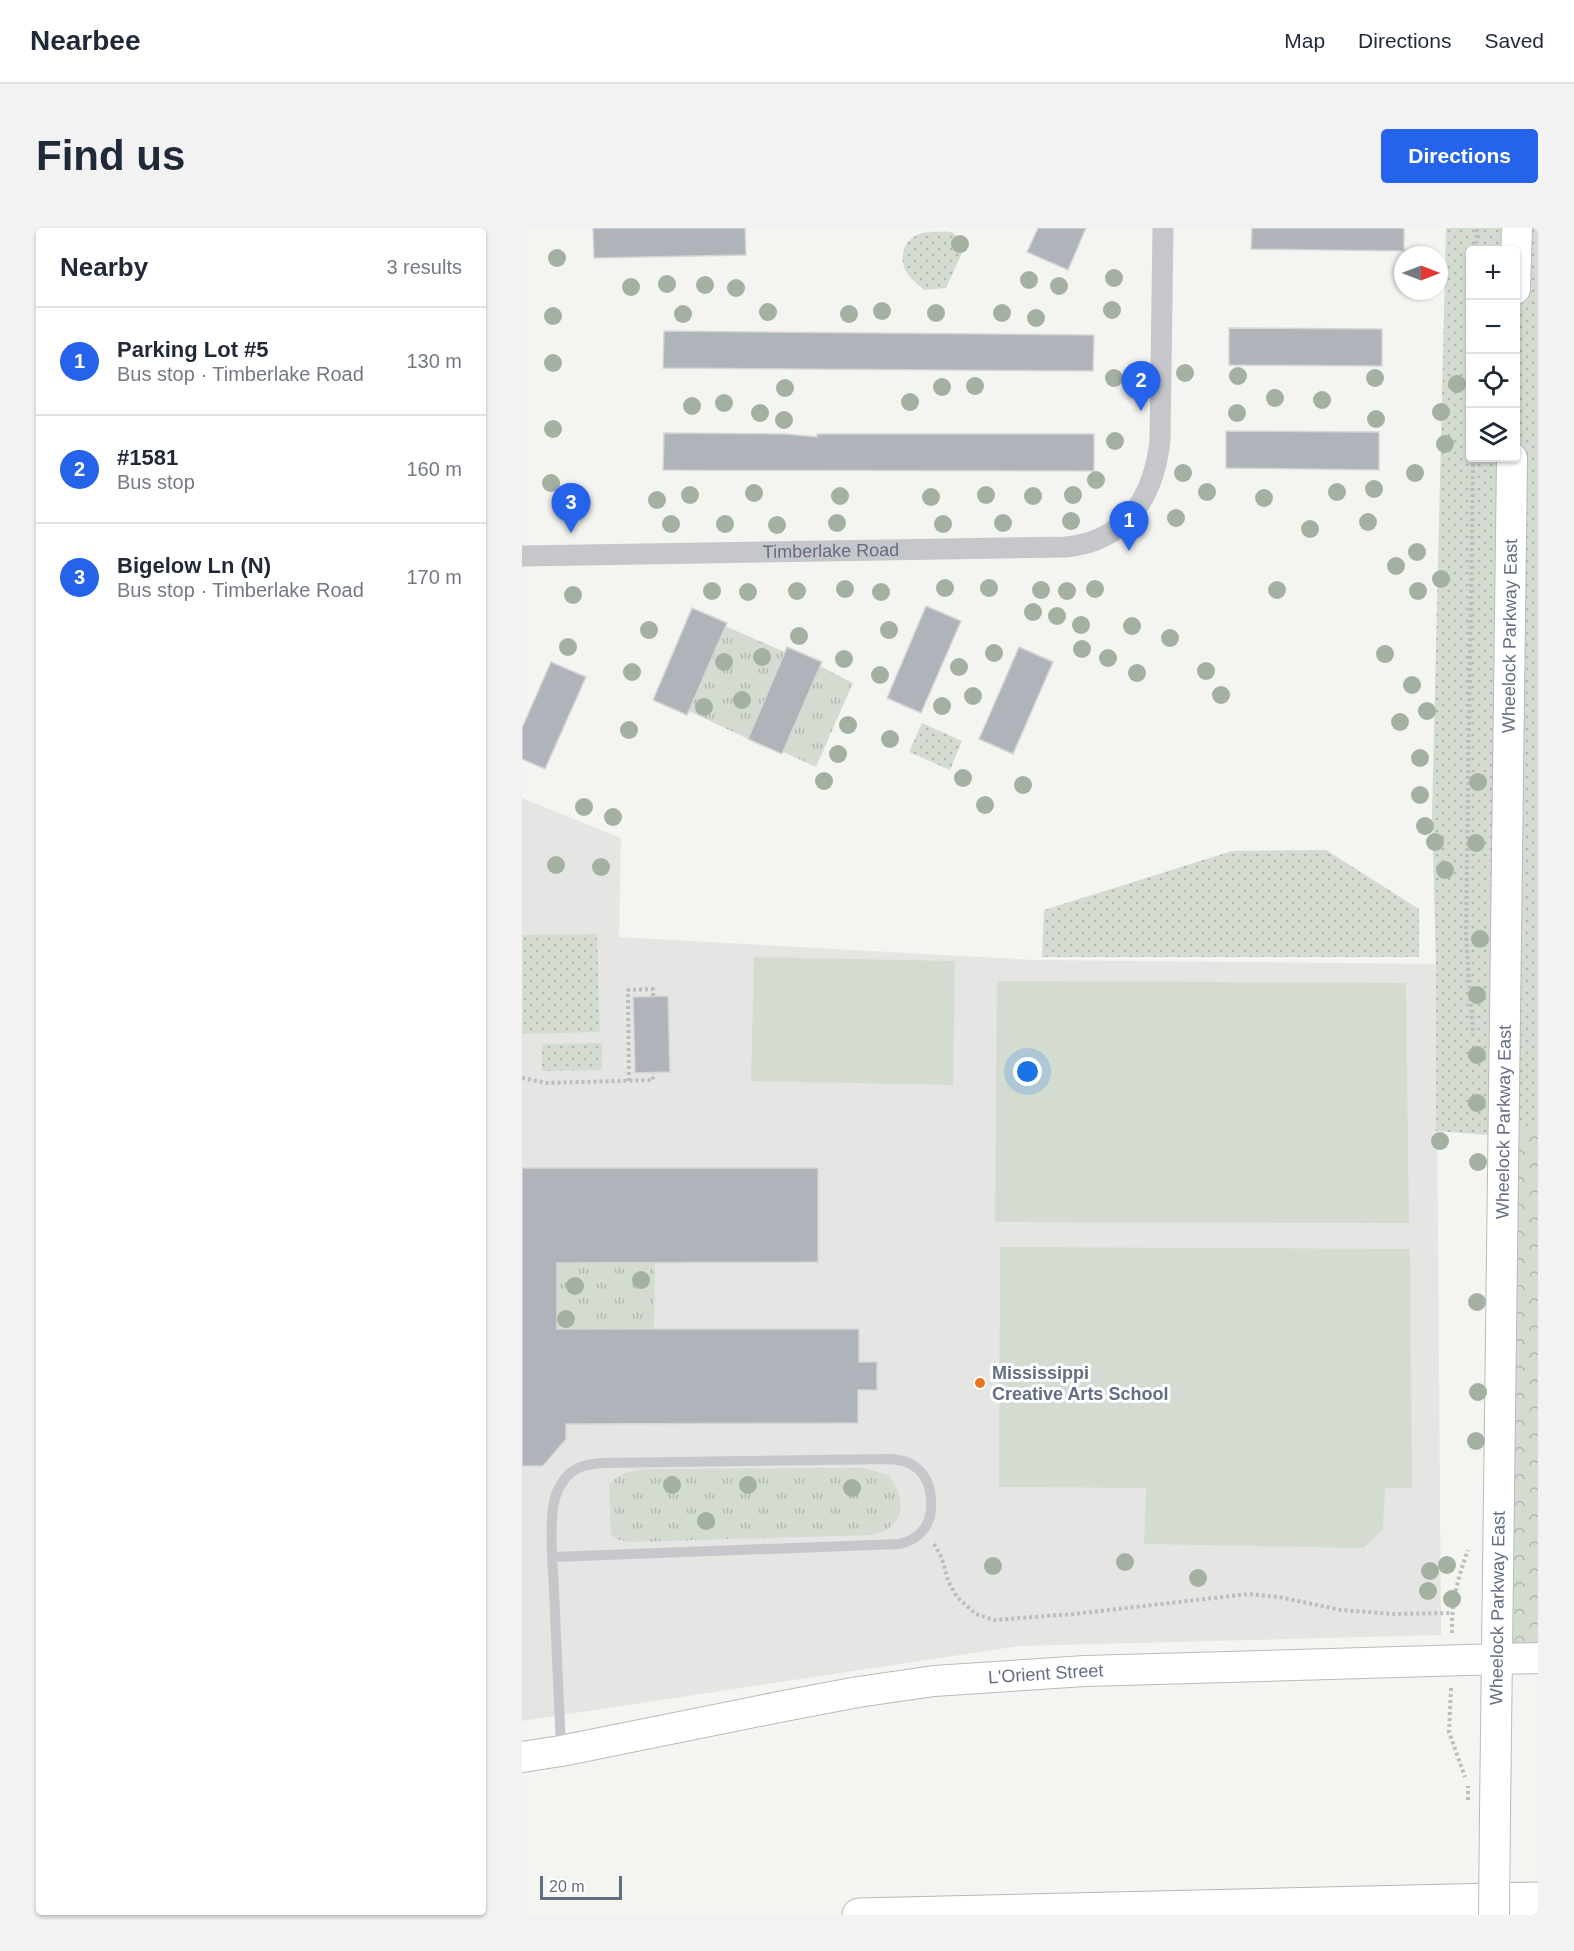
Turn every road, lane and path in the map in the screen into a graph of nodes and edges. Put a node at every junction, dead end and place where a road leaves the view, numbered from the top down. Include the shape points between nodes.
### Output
1 (1163, 228) edge
2 (1477, 228) edge
3 (1517, 228) edge
4 (1476, 246) edge
5 (1516, 246) edge
6 (1473, 462) edge
7 (1512, 462) edge
8 (522, 556) edge
9 (653, 997) dead end
10 (1473, 1037) dead end
11 (653, 1073) dead end
12 (522, 1078) edge
13 (629, 1081) junction
14 (924, 1530) junction
15 (1469, 1548) dead end
16 (553, 1557) junction
17 (1538, 1658) edge
18 (1497, 1659) junction
19 (1450, 1703) dead end
20 (561, 1751) junction
21 (522, 1757) edge
22 (522, 1771) edge
23 (1486, 1795) junction
24 (1538, 1899) edge
25 (859, 1915) edge
26 (1494, 1915) edge

1 - 8 street, Timberlake Road via 1158,463 1147,492 1113,533 1091,543 1066,547
2 - 4 path
3 - 5 street
6 - 10 path via 1466,935
7 - 18 street, Wheelock Parkway East
9 - 13 path via 653,989 628,990
11 - 13 path via 653,1080
12 - 13 path via 547,1083
14 - 15 path via 942,1558 957,1598 976,1614 994,1620 1248,1593 1341,1610 1452,1613
14 - 16 lane via 907,1542 891,1545
14 - 16 lane via 931,1502 926,1481 917,1468 904,1461 613,1462 583,1465 567,1475 557,1491 552,1515
16 - 20 lane
17 - 18 street, L'Orient Street
18 - 20 street, L'Orient Street via 1085,1671 934,1682 858,1692
18 - 23 street, Wheelock Parkway East
19 - 23 path via 1449,1732
20 - 21 street, L'Orient Street
20 - 22 street, L'Orient Street
23 - 26 street, Wheelock Parkway East, bridge
24 - 25 highway

